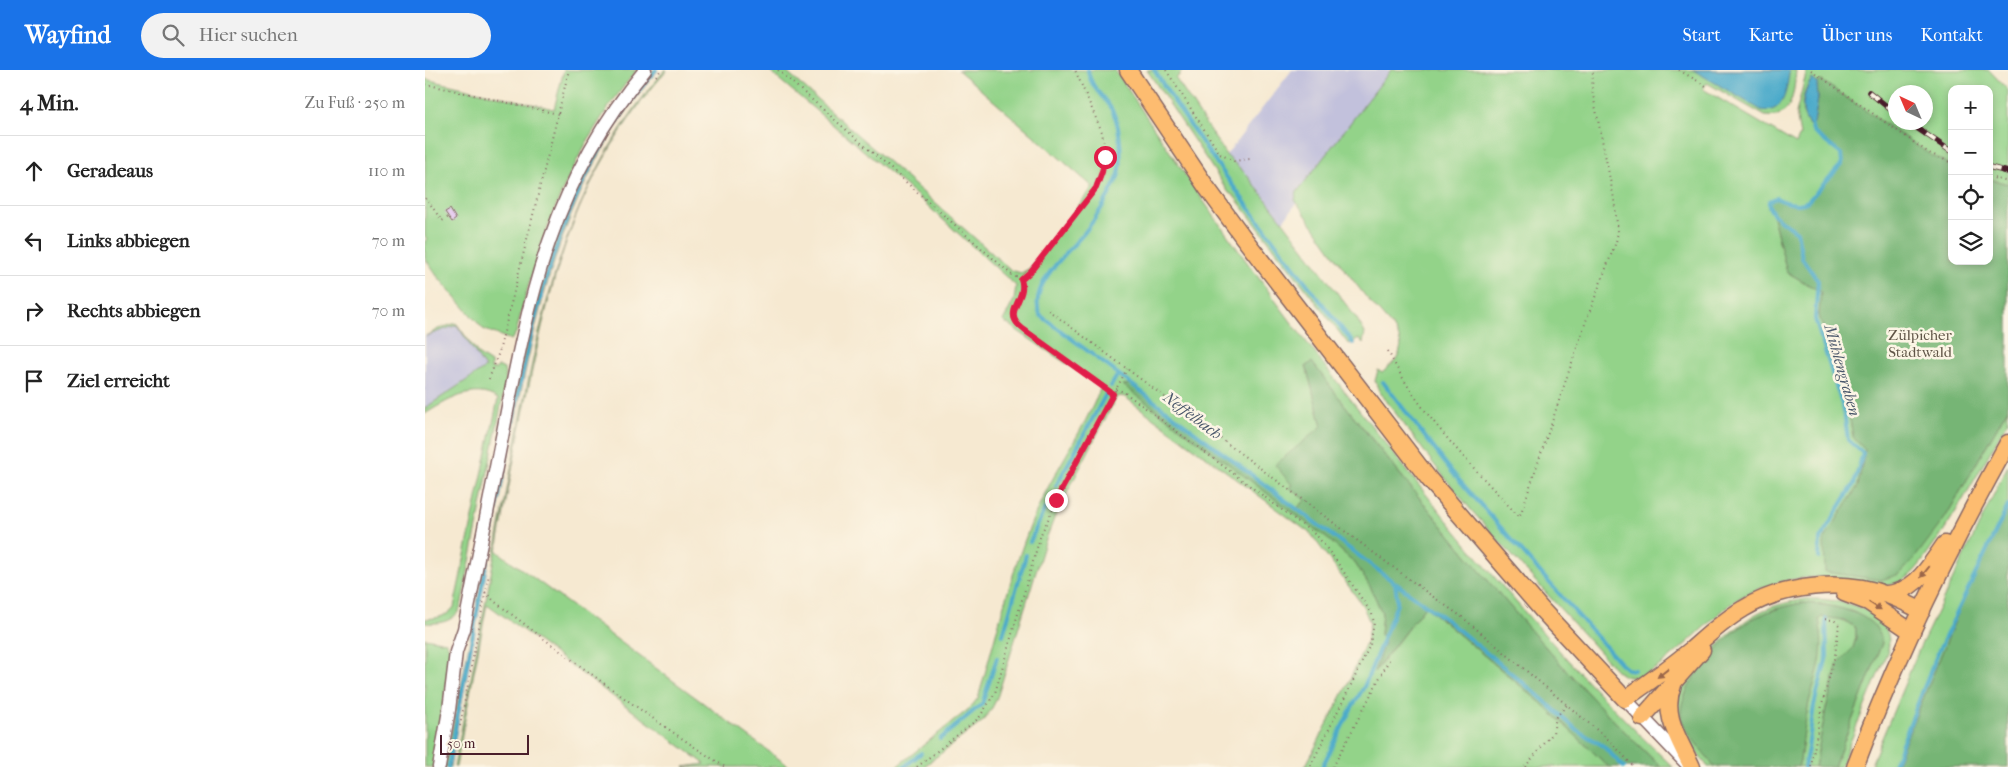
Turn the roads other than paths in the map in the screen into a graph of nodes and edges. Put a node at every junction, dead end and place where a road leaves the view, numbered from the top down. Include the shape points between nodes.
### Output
1 (1128, 70) edge
2 (649, 76) edge
3 (2008, 442) edge
4 (1974, 504) junction
5 (1812, 588) junction
6 (1886, 594) junction
7 (1922, 611) junction
8 (1727, 620) junction
9 (1912, 632) junction
10 (1674, 683) junction
11 (1625, 700) junction
12 (1642, 718) junction
13 (439, 767) edge
14 (1691, 767) edge
15 (1855, 767) edge

1 - 11 main road via 1243,237 1429,479
2 - 13 street via 620,102 581,167 559,213 535,282 517,357 464,629 456,652
3 - 4 main road
4 -> 6 main road via 1918,580 1902,591
4 - 7 main road
5 - 6 main road via 1851,586
5 - 8 main road via 1782,592 1763,599
5 -> 9 main road via 1861,599
6 - 7 main road
7 - 9 main road
8 - 10 main road
8 -> 11 main road
9 - 15 main road
10 - 12 main road
10 - 14 main road via 1668,702 1670,716
11 - 12 street
12 - 14 street

